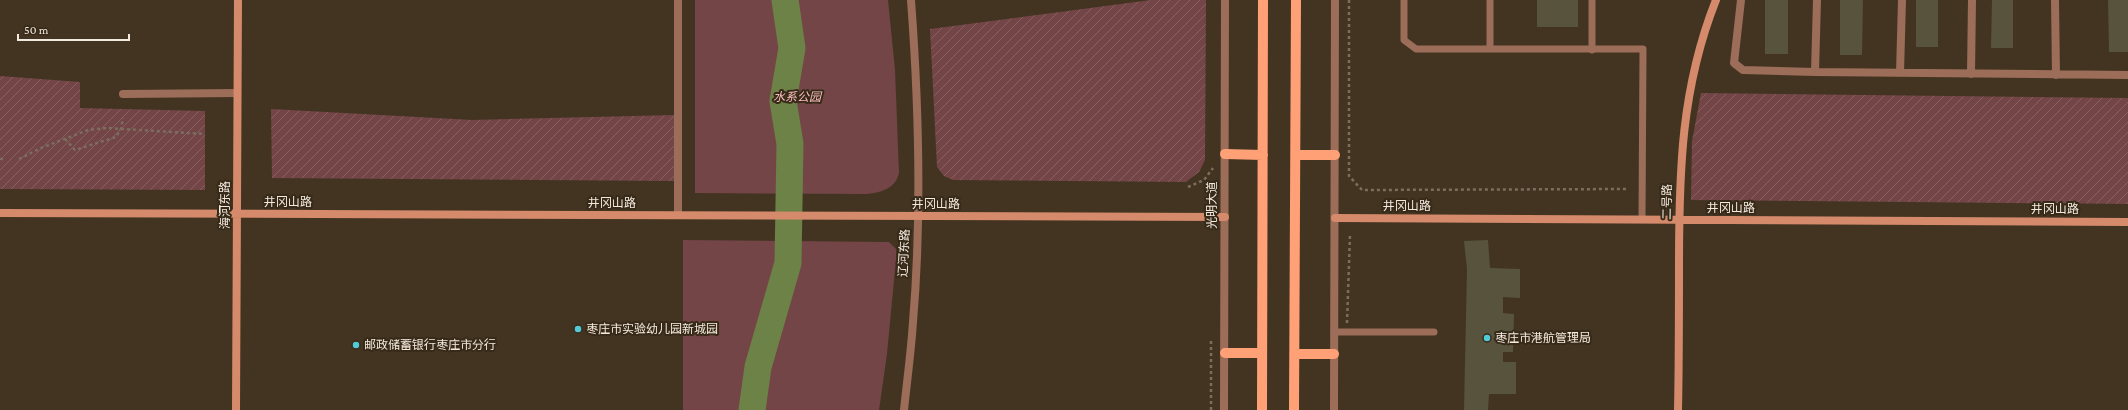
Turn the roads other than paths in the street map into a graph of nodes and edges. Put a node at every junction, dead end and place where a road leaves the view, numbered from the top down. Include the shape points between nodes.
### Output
1 (238, 0) edge
2 (678, 0) edge
3 (911, 0) edge
4 (1225, 0) edge
5 (1263, 0) edge
6 (1296, 0) edge
7 (1335, 0) edge
8 (1404, 0) edge
9 (1490, 0) edge
10 (1716, 0) edge
11 (1741, 0) edge
12 (1817, 0) edge
13 (1902, 0) edge
14 (1972, 0) edge
15 (2055, 0) edge
16 (1592, 1) dead end
17 (1490, 49) junction
18 (1592, 50) junction
19 (1815, 72) junction
20 (1900, 73) junction
21 (1971, 74) junction
22 (2056, 75) junction
23 (2128, 75) edge
24 (237, 93) junction
25 (123, 94) dead end
26 (1225, 154) junction
27 (1263, 155) junction
28 (1296, 155) junction
29 (1335, 155) junction
30 (0, 213) edge
31 (237, 214) junction
32 (678, 215) junction
33 (918, 216) junction
34 (1225, 217) junction
35 (1335, 218) junction
36 (1642, 219) junction
37 (1679, 220) junction
38 (2128, 222) edge
39 (1334, 332) junction
40 (1434, 332) dead end
41 (1225, 353) junction
42 (1262, 353) junction
43 (1295, 354) junction
44 (1334, 354) junction
45 (236, 410) edge
46 (904, 410) edge
47 (1224, 410) edge
48 (1262, 410) edge
49 (1294, 410) edge
50 (1334, 410) edge
51 (1678, 410) edge

1 - 24 street, 海河东路
2 - 32 street
3 - 33 street, 辽河东路 via 917,72
4 - 26 street, 光明大道
5 - 27 main road
6 - 28 main road
7 - 29 street
8 - 17 lane via 1404,40 1416,49
9 - 17 lane
10 - 37 street, 二号路 via 1691,77 1681,142
11 - 19 street via 1734,63 1743,70
12 - 19 street
13 - 20 street
14 - 21 street
15 - 22 street
16 - 18 lane
17 - 18 lane
18 - 36 lane via 1643,49
19 - 20 street
20 - 21 street
21 - 22 street
22 - 23 street
24 - 25 street
24 - 31 street, 海河东路
26 - 27 main road
26 - 34 street, 光明大道
27 - 42 main road
28 - 29 main road
28 - 43 main road
29 - 35 street
30 - 31 street, 井冈山路
31 - 32 street, 井冈山路
31 - 45 street, 海河东路
32 - 33 street, 井冈山路
33 - 34 street, 井冈山路
33 - 46 street, 辽河东路 via 913,322
34 - 41 street, 光明大道
35 - 36 street, 井冈山路
35 - 39 street
36 - 37 street, 井冈山路
37 - 38 street, 井冈山路
37 - 51 street, 二号路
39 - 40 lane
39 - 44 street
41 - 42 main road
41 - 47 street, 光明大道
42 - 48 main road
43 - 44 main road
43 - 49 main road
44 - 50 street

